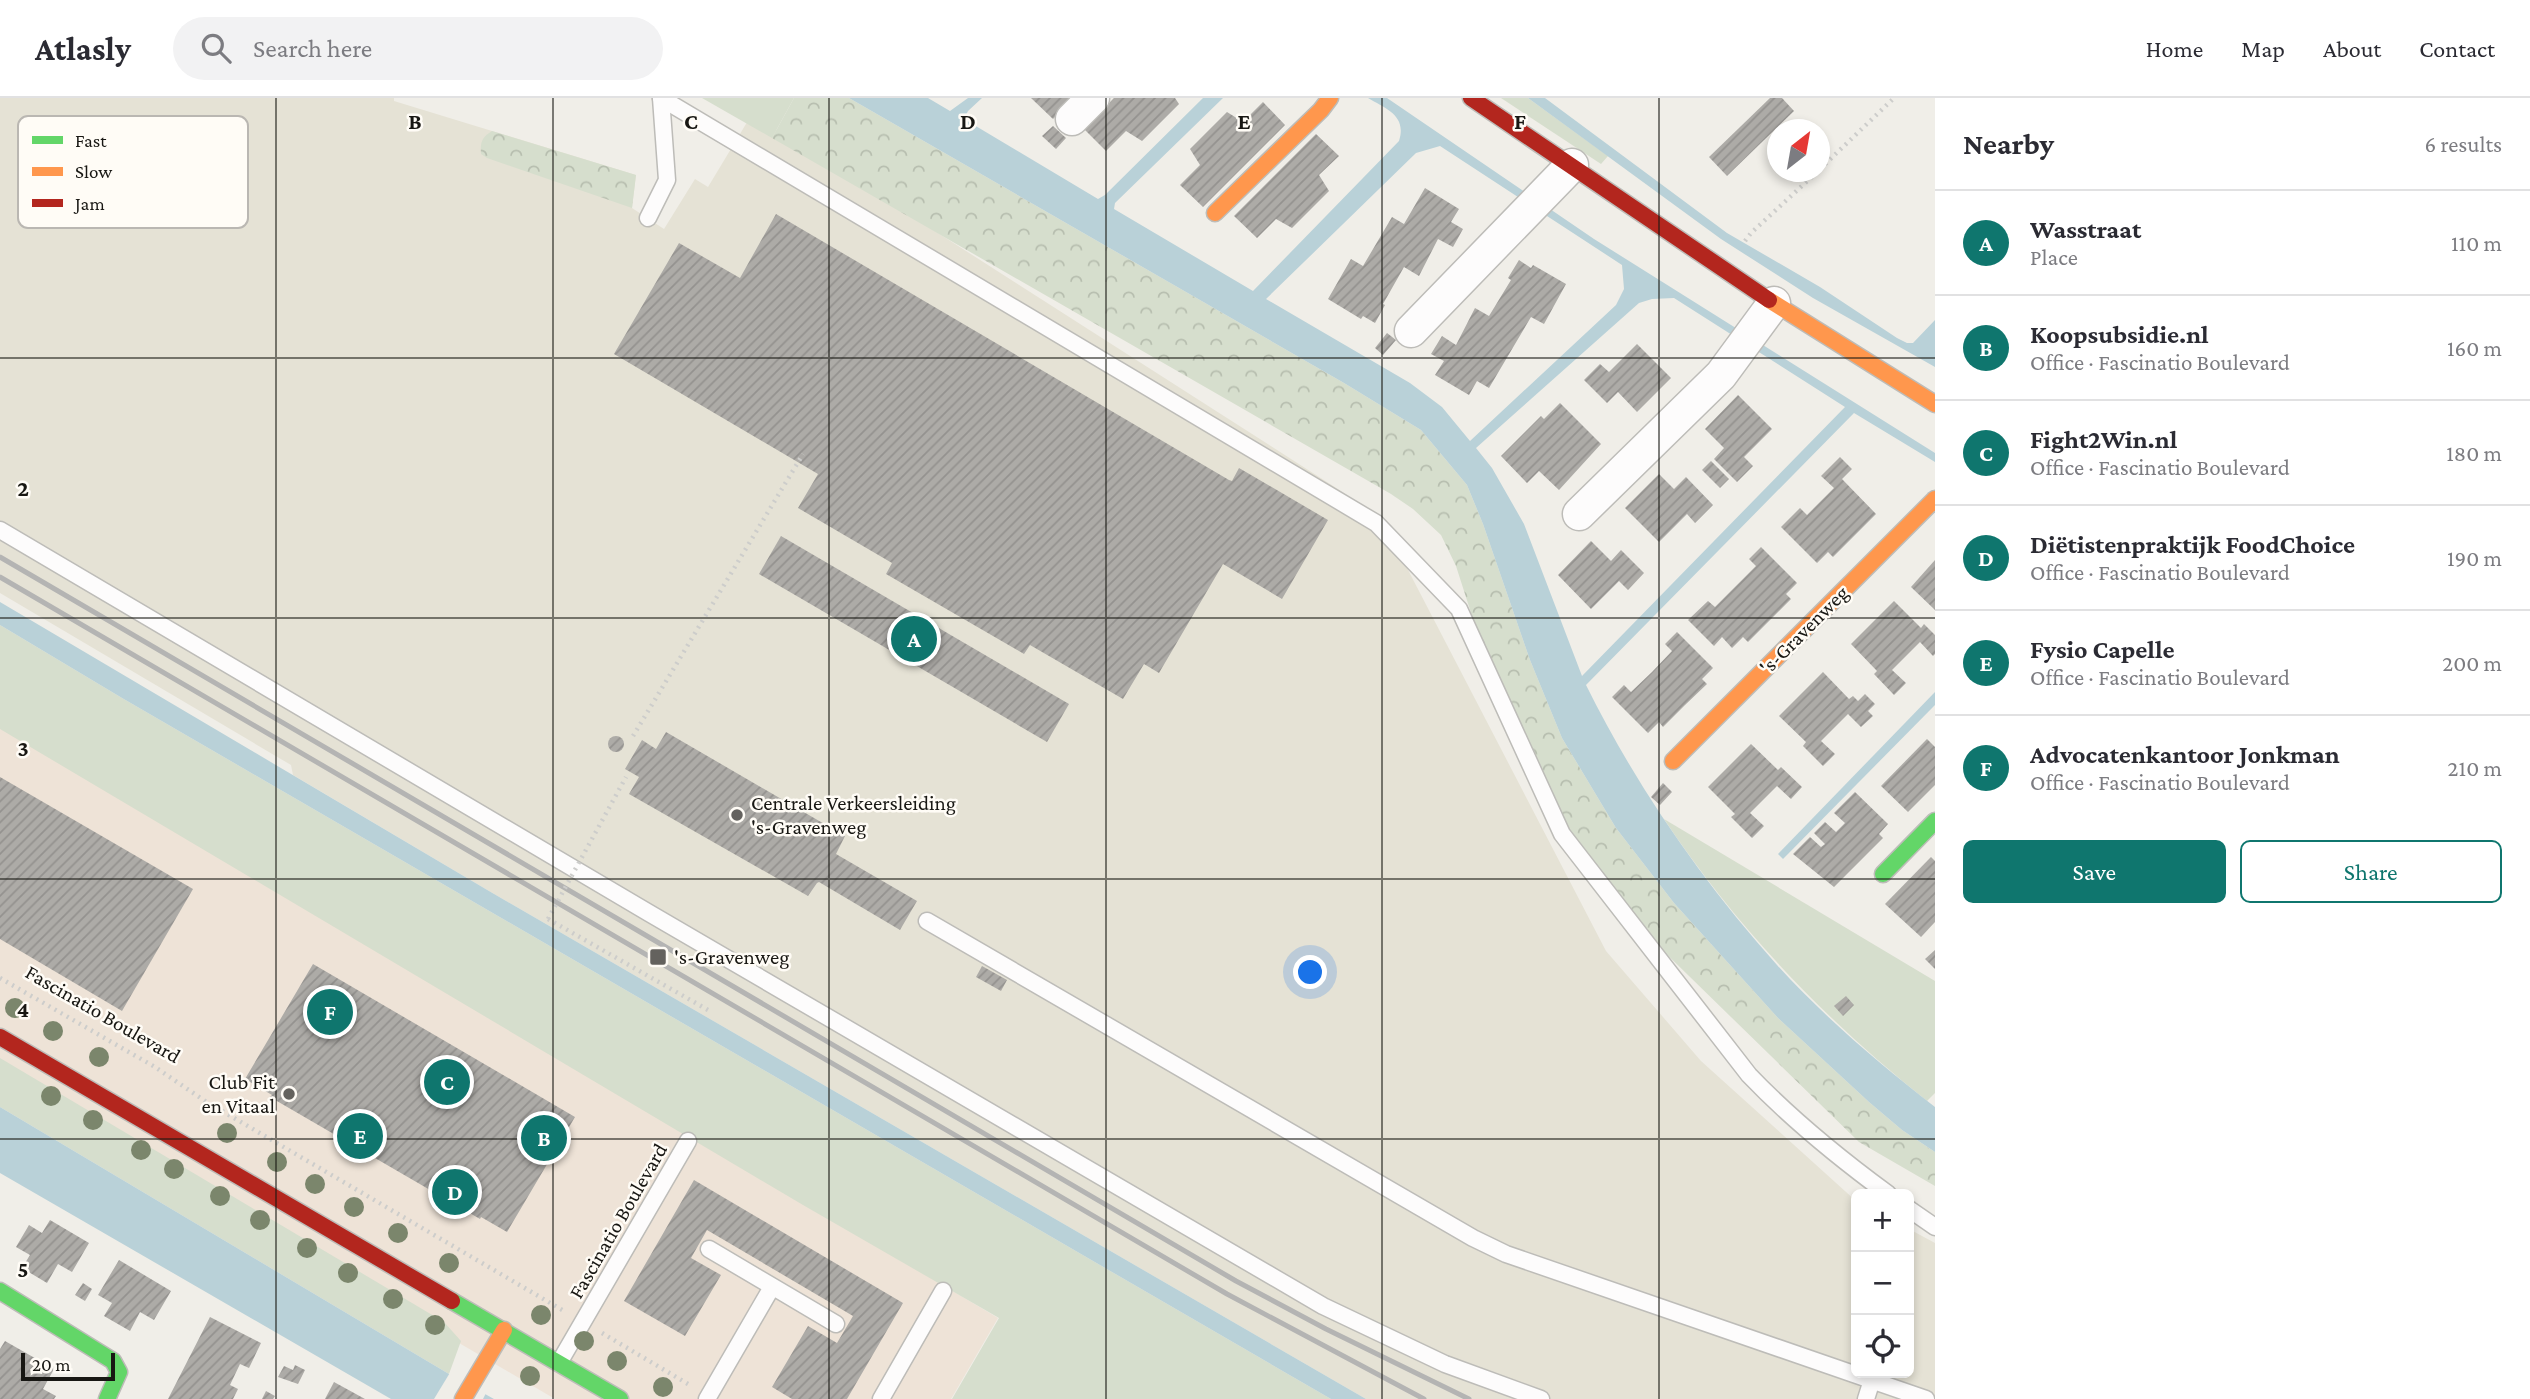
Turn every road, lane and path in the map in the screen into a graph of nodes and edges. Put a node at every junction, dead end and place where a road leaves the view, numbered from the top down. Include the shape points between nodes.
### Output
1 (661, 98) edge
2 (1330, 98) edge
3 (1471, 98) edge
4 (1894, 98) edge
5 (1830, 159) edge
6 (1573, 165) junction
7 (1805, 182) edge
8 (1215, 214) dead end
9 (648, 218) dead end
10 (1751, 233) dead end
11 (1774, 303) junction
12 (1411, 331) dead end
13 (1935, 404) edge
14 (803, 454) dead end
15 (1935, 499) edge
16 (1579, 514) dead end
17 (0, 530) edge
18 (634, 736) dead end
19 (1673, 761) dead end
20 (626, 778) dead end
21 (1935, 821) edge
22 (1883, 874) dead end
23 (927, 920) dead end
24 (0, 978) edge
25 (708, 1010) dead end
26 (0, 1037) edge
27 (688, 1141) dead end
28 (1881, 1189) edge
29 (1914, 1212) edge
30 (1935, 1227) edge
31 (709, 1249) dead end
32 (772, 1287) junction
33 (943, 1291) dead end
34 (0, 1292) edge
35 (583, 1322) junction
36 (836, 1324) dead end
37 (504, 1330) junction
38 (559, 1363) junction
39 (1872, 1380) junction
40 (707, 1398) edge
41 (107, 1399) edge
42 (463, 1399) edge
43 (620, 1399) edge
44 (881, 1399) edge
45 (1541, 1399) edge
46 (1866, 1399) edge
47 (1926, 1399) edge

1 - 9 lane via 667,180
1 - 28 lane via 1376,523 1459,609 1562,834 1749,1074 1834,1154
2 - 8 street
3 - 6 street
4 - 5 path
6 - 11 street
6 - 12 street
7 - 10 path
11 - 13 street
11 - 16 street via 1721,375
14 - 18 path
15 - 19 street, 's-Gravenweg
17 - 45 lane via 1323,1306 1445,1364
20 - 25 path, bridge via 548,919
21 - 22 street
23 - 39 lane via 1473,1238 1506,1254
24 - 35 path, Fascinatio Boulevard
26 - 37 street
27 - 35 lane, Fascinatio Boulevard
29 - 30 lane
31 - 32 lane
32 - 36 lane
32 - 40 lane
33 - 44 lane
34 - 41 street via 113,1360 119,1372
35 - 38 lane, Fascinatio Boulevard
35 - 40 path, Fascinatio Boulevard
37 - 38 street
37 - 42 street
38 - 43 street
39 - 46 lane
39 - 47 lane

